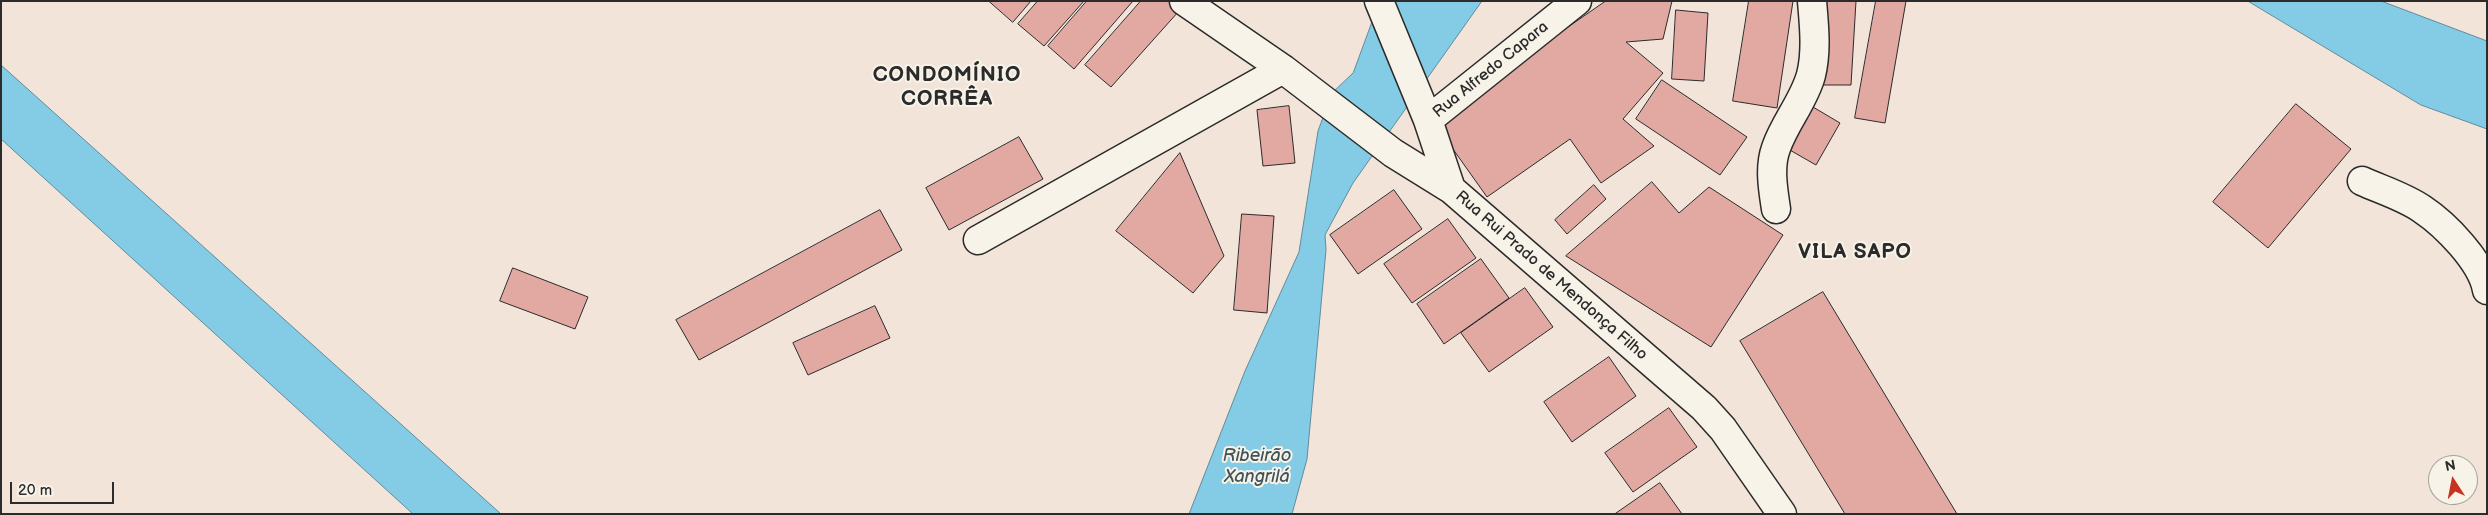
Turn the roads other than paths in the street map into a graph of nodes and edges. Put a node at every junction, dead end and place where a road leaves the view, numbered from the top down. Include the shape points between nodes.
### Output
1 (1184, 1) edge
2 (1379, 1) edge
3 (1577, 1) edge
4 (1812, 1) edge
5 (1282, 69) junction
6 (1424, 109) junction
7 (2362, 181) dead end
8 (1452, 189) junction
9 (1776, 209) dead end
10 (978, 240) dead end
11 (2487, 290) edge
12 (1782, 514) edge

1 - 5 street
2 - 6 street, Rua Rui Prado de Mendonça Filho
3 - 6 street, Rua Alfredo Capara
4 - 9 street via 1814,49 1811,73 1803,98 1788,122 1773,158
5 - 8 street via 1393,153
5 - 10 street
6 - 8 street, Rua Rui Prado de Mendonça Filho
7 - 11 street via 2422,209 2459,241 2485,280
8 - 12 street, Rua Rui Prado de Mendonça Filho via 1704,408 1723,429

